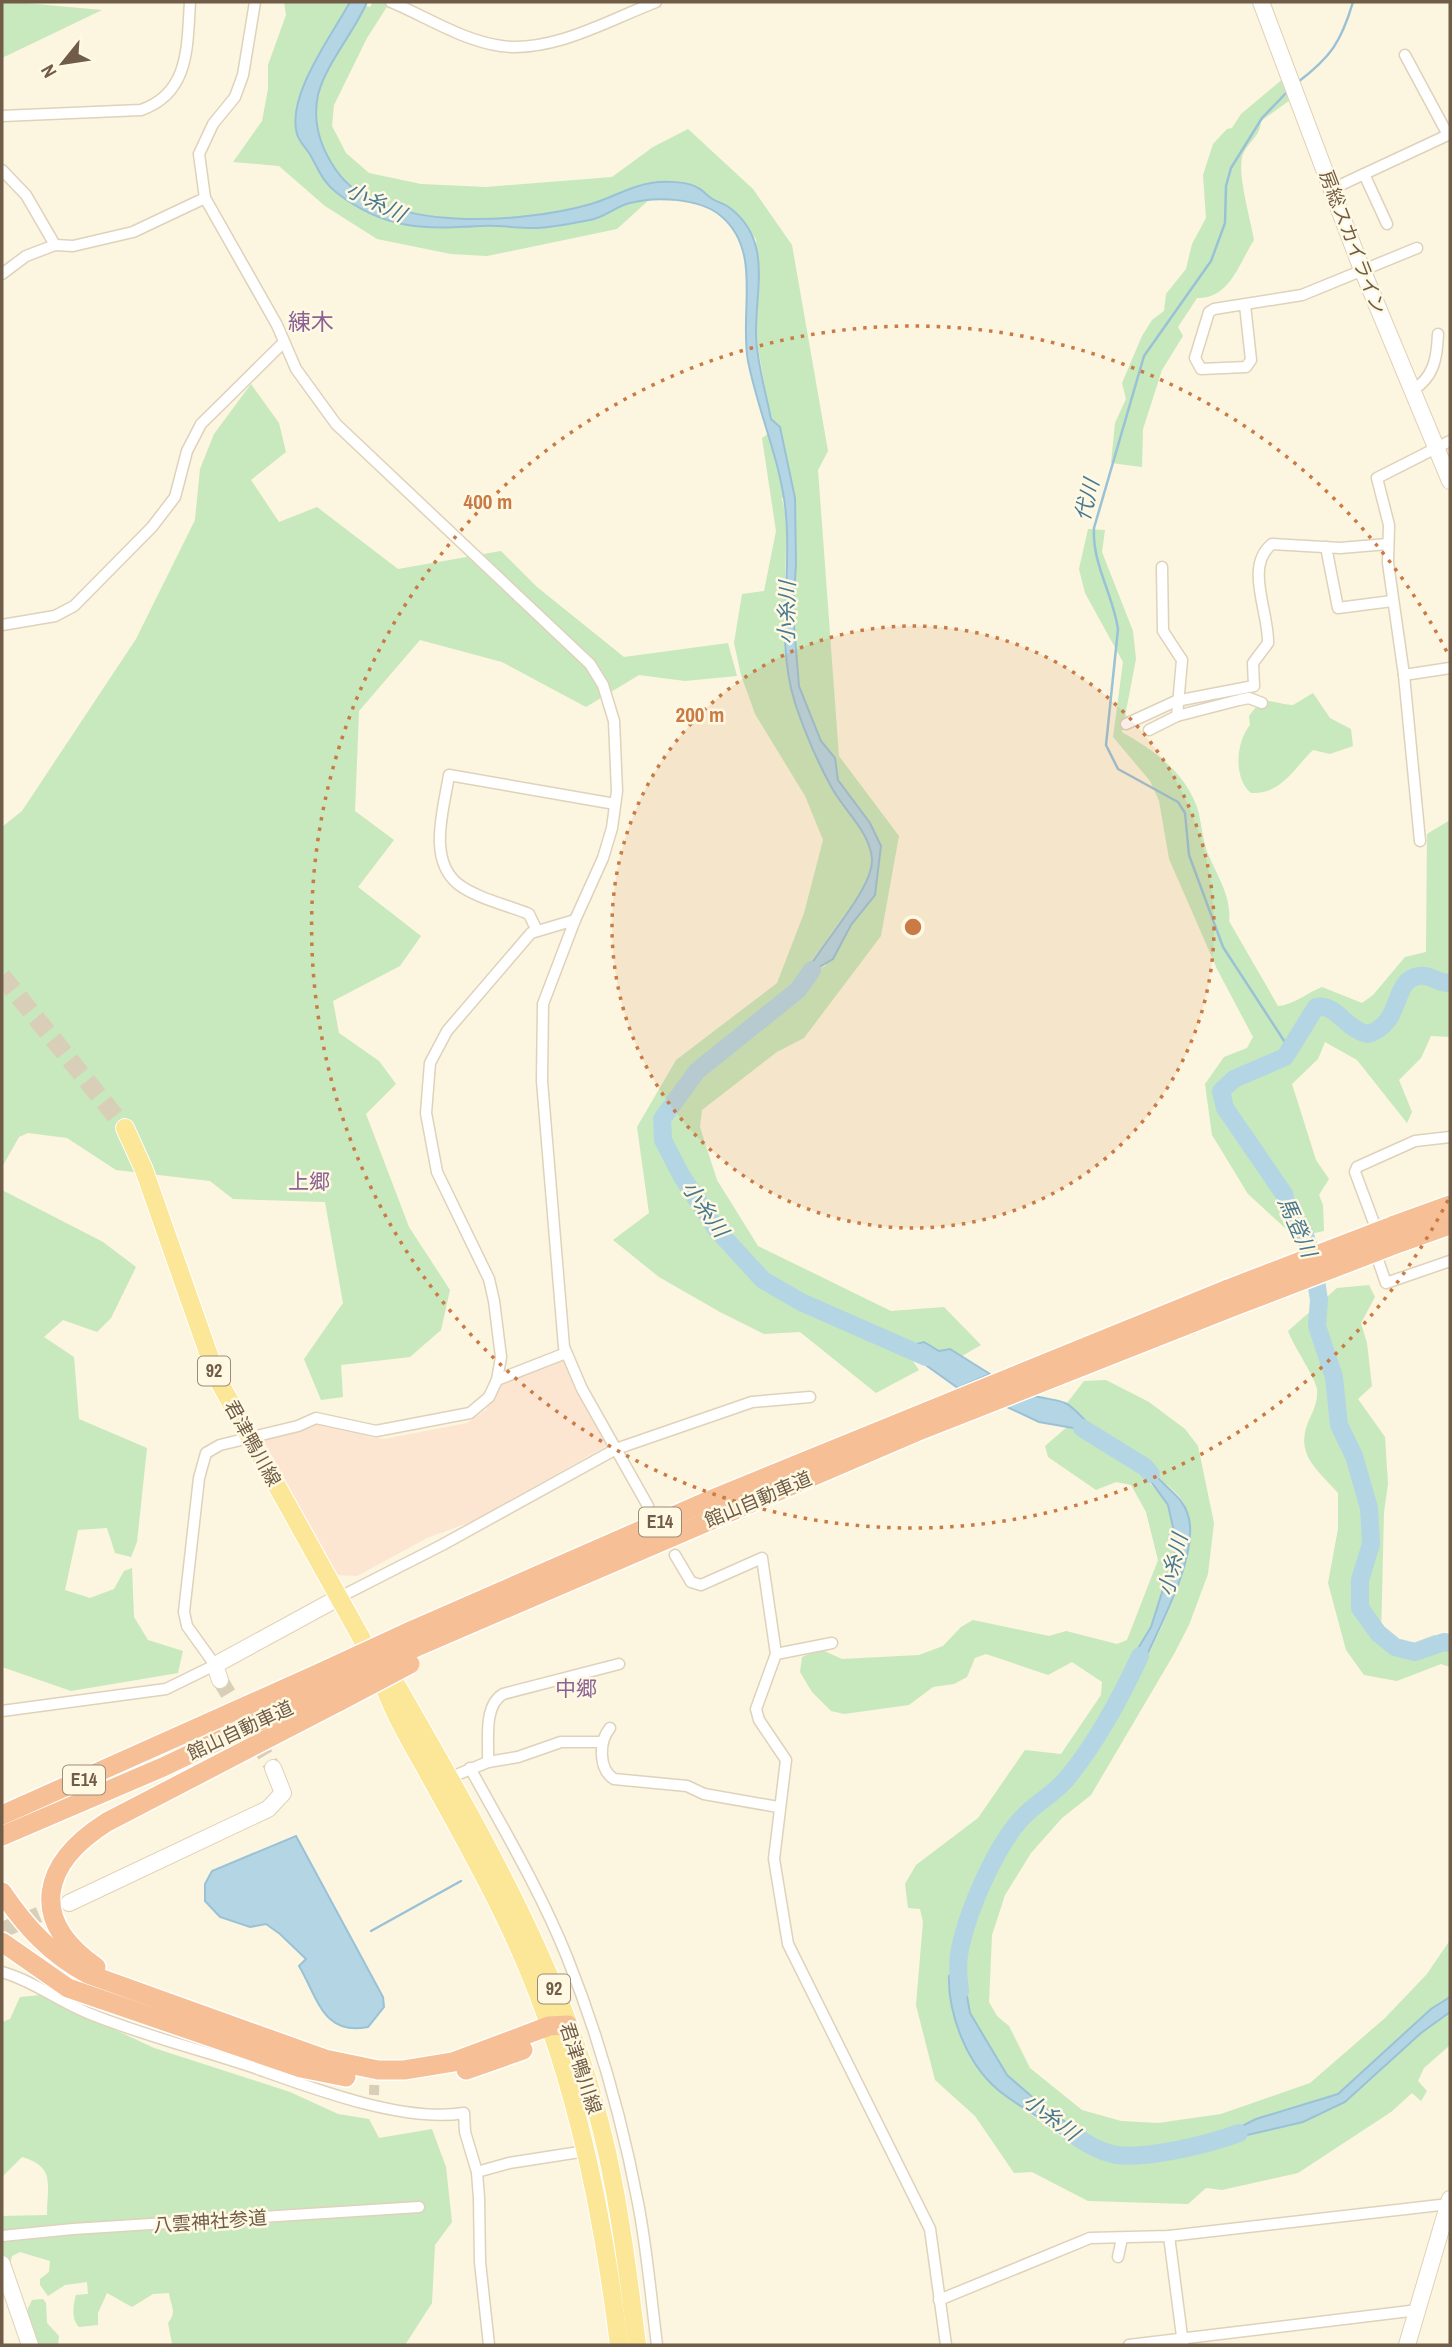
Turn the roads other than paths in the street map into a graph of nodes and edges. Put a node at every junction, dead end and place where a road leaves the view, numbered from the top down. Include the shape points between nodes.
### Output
1 (190, 2) edge
2 (255, 2) edge
3 (394, 2) edge
4 (621, 2) edge
5 (656, 2) edge
6 (1261, 2) edge
7 (628, 13) junction
8 (1405, 55) dead end
9 (2, 116) edge
10 (1449, 134) edge
11 (2, 174) edge
12 (1364, 174) junction
13 (1332, 189) junction
14 (205, 198) junction
15 (1387, 224) dead end
16 (55, 245) junction
17 (1417, 248) dead end
18 (1363, 268) junction
19 (2, 275) edge
20 (1245, 305) junction
21 (1438, 334) dead end
22 (283, 343) junction
23 (1413, 390) junction
24 (1444, 445) edge
25 (1450, 481) edge
26 (1388, 544) junction
27 (1326, 547) junction
28 (1162, 567) dead end
29 (1392, 601) junction
30 (2, 625) edge
31 (1450, 668) edge
32 (1404, 675) junction
33 (1177, 701) junction
34 (1262, 703) dead end
35 (1177, 716) junction
36 (1126, 724) dead end
37 (1149, 730) dead end
38 (615, 804) junction
39 (1420, 841) dead end
40 (575, 920) junction
41 (537, 931) junction
42 (125, 1128) tunnel mouth
43 (1450, 1138) edge
44 (1450, 1205) edge
45 (1450, 1225) edge
46 (1388, 1231) junction
47 (1450, 1261) edge
48 (1379, 1263) dead end
49 (566, 1353) junction
50 (497, 1380) junction
51 (810, 1397) dead end
52 (912, 1425) junction
53 (250, 1437) junction
54 (616, 1449) junction
55 (649, 1506) dead end
56 (675, 1555) dead end
57 (338, 1598) junction
58 (420, 1643) junction
59 (832, 1643) dead end
60 (776, 1654) junction
61 (619, 1664) dead end
62 (378, 1668) junction
63 (217, 1673) junction
64 (331, 1687) junction
65 (2, 1712) edge
66 (610, 1728) dead end
67 (602, 1742) junction
68 (167, 1744) junction
69 (488, 1762) junction
70 (273, 1768) tunnel mouth
71 (470, 1768) junction
72 (449, 1778) junction
73 (2, 1804) edge
74 (778, 1807) junction
75 (2, 1815) edge
76 (2, 1836) edge
77 (2, 1892) edge
78 (69, 1903) tunnel mouth
79 (2, 1911) edge
80 (2, 1942) edge
81 (2, 1972) edge
82 (125, 1988) junction
83 (105, 2002) junction
84 (557, 2030) junction
85 (586, 2151) junction
86 (477, 2172) junction
87 (1449, 2202) edge
88 (419, 2207) dead end
89 (2, 2236) edge
90 (1169, 2236) junction
91 (1122, 2238) junction
92 (1118, 2257) dead end
93 (2, 2264) edge
94 (939, 2300) junction
95 (1418, 2310) junction
96 (1183, 2342) edge
97 (30, 2345) edge
98 (489, 2345) edge
99 (619, 2345) edge
100 (637, 2345) edge
101 (657, 2345) edge
102 (946, 2345) edge
103 (1129, 2345) edge
104 (1407, 2345) edge

1 - 9 street via 186,55 169,96 160,103 141,110
2 - 14 street via 235,97 213,124 199,154
3 - 7 street via 437,25 502,46 548,43
4 - 7 street
5 - 7 street
6 - 13 street, 房総スカイライン
8 - 10 street
10 - 12 street
11 - 16 street via 26,195
12 - 13 street
12 - 15 street
13 - 18 street, 房総スカイライン
14 - 16 street via 133,232 73,246
14 - 22 street via 277,324
16 - 19 street via 26,256
17 - 18 street
18 - 20 street via 1302,295
18 - 23 street, 房総スカイライン
20 - 20 street via 1209,313 1195,358 1201,369 1246,367 1251,360
21 - 23 street via 1433,368 1426,382
22 - 30 street via 201,424 187,451 169,510 143,537 74,606 55,616
22 - 38 street via 296,369 362,452 447,526 590,664 603,685 614,721 618,754
23 - 24 street, 房総スカイライン
24 - 25 street, 房総スカイライン
24 - 26 street via 1377,478 1389,526
26 - 27 street
26 - 29 street
27 - 29 street via 1338,608
27 - 33 street via 1272,544 1263,551 1258,565 1269,643 1253,663 1254,686
28 - 33 street via 1163,631 1182,660
29 - 32 street
31 - 32 street
32 - 39 street
33 - 35 street
33 - 36 street
34 - 35 street via 1249,698
35 - 37 street
38 - 40 street via 603,858
38 - 41 street via 449,775 439,838 448,872 460,885 529,914
40 - 41 street
40 - 49 street via 543,1004 541,1044
41 - 50 street via 447,1031 430,1063 427,1084 426,1113 437,1172 489,1279 500,1357
42 - 53 main road, 君津鴨川線 / 92 via 217,1378
43 - 46 street via 1415,1141 1357,1167 1355,1172
44 - 46 highway, 館山自動車道 / E14
45 - 46 highway, 館山自動車道 / E14
46 - 52 highway, 館山自動車道 / E14, bridge
47 - 48 street via 1386,1283
49 - 50 street
49 - 54 street
50 - 53 street via 489,1397 470,1413 376,1431 316,1418
51 - 54 street via 752,1402
52 - 58 highway, 館山自動車道 / E14
52 - 58 highway, 館山自動車道 / E14 via 551,1589
53 - 57 main road, 君津鴨川線 / 92
53 - 63 street via 206,1453 199,1478 185,1618
54 - 55 street
54 - 57 street
56 - 60 street via 691,1582 701,1585 762,1559
57 - 62 main road, 君津鴨川線 / 92
57 - 63 street
58 - 64 highway, 館山自動車道 / E14, bridge
58 - 64 highway, bridge
59 - 60 street
60 - 74 street via 756,1709 786,1760
61 - 69 street via 495,1699
62 - 72 main road, 君津鴨川線 / 92 via 397,1686
62 - 84 main road, 君津鴨川線 / 92 via 390,1705 508,1924
63 - 65 street via 166,1689
64 - 68 highway, 館山自動車道 / E14
64 - 76 highway, 館山自動車道 / E14
64 - 82 highway via 83,1837 67,1853 51,1893 55,1920 77,1954
66 - 67 street
67 - 69 street via 561,1742
67 - 74 street via 604,1766 614,1779 687,1786 704,1794
68 - 73 highway
68 - 75 highway, 館山自動車道 / E14
69 - 71 street
70 - 78 street via 283,1793 268,1810
71 - 72 street
71 - 101 street via 530,1878 590,2018 614,2094 639,2206
72 - 84 main road, 君津鴨川線 / 92 via 512,1893
74 - 94 street via 774,1859 788,1944 930,2229
77 - 82 highway via 35,1935 59,1956 88,1974
79 - 83 highway via 25,1938
80 - 83 highway via 56,1982
81 - 86 street via 32,1982 91,2015 294,2084 373,2099 418,2114 464,2113
82 - 84 highway via 325,2059 378,2070 453,2063
83 - 84 highway via 301,2068 372,2081 412,2082 449,2075
84 - 85 main road, 君津鴨川線 / 92
84 - 100 main road, 君津鴨川線 / 92 via 607,2150
85 - 86 street
85 - 99 main road, 君津鴨川線 / 92 via 609,2261
86 - 98 street
87 - 90 street
87 - 95 street
88 - 89 street, 八雲神社参道
90 - 91 street
90 - 96 street
91 - 92 street
91 - 94 street via 1090,2238
93 - 97 street
94 - 102 street
95 - 96 street
95 - 104 street
96 - 103 street

